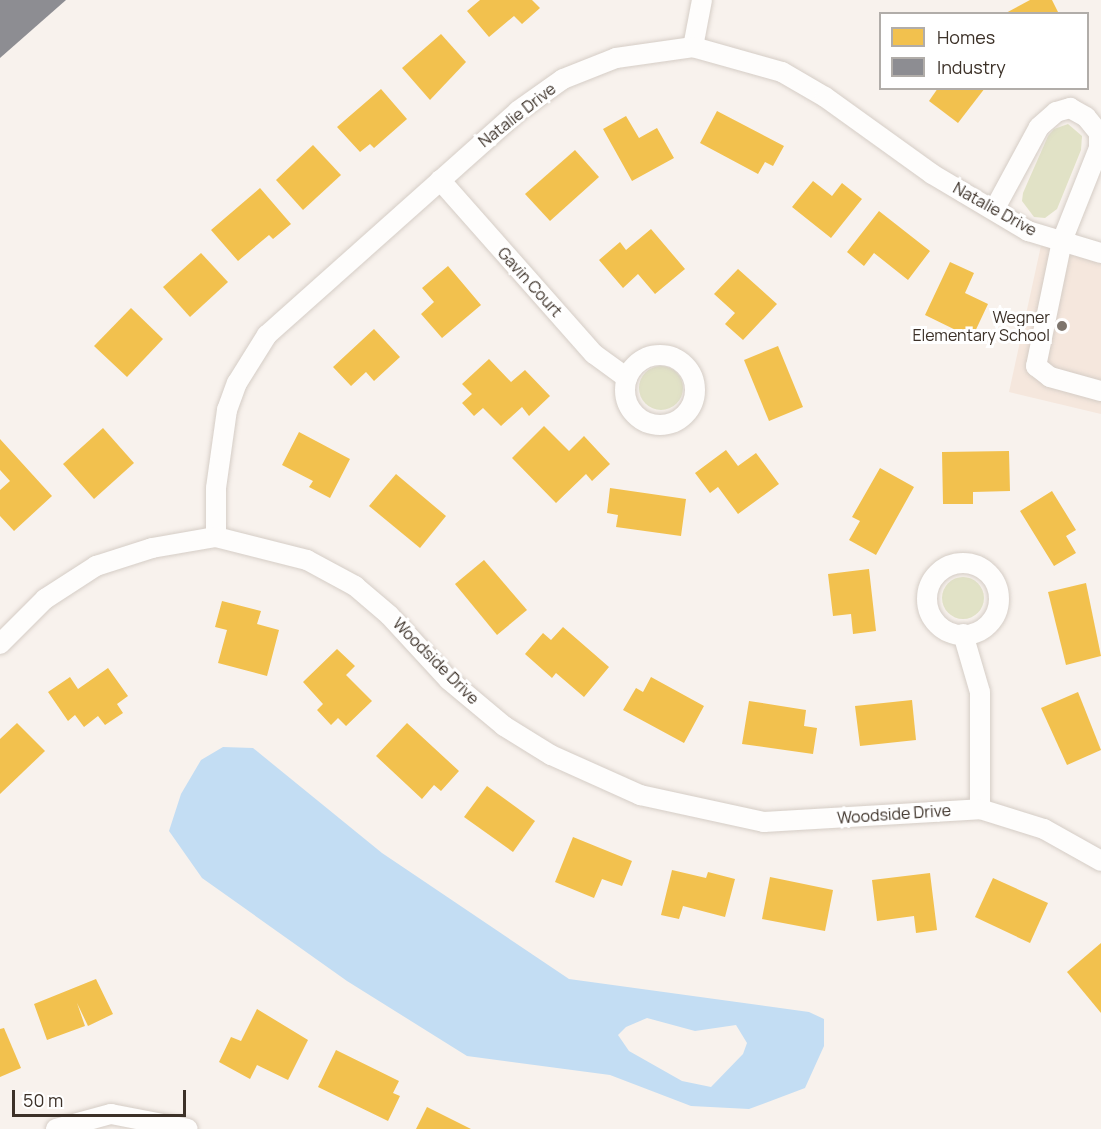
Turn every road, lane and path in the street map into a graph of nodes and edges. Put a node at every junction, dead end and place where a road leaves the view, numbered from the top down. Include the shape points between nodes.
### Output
1 (702, 0) edge
2 (693, 47) junction
3 (440, 180) junction
4 (994, 210) junction
5 (1062, 241) junction
6 (1101, 253) edge
7 (627, 378) dead end
8 (1101, 391) edge
9 (216, 537) junction
10 (963, 634) dead end
11 (0, 644) edge
12 (980, 809) junction
13 (1101, 861) edge
14 (56, 1129) edge
15 (188, 1129) edge

1 - 2 street
2 - 3 street, Natalie Drive via 616,58 563,79 518,111
2 - 4 street, Natalie Drive via 747,60 800,81 932,174
3 - 7 street, Gavin Court via 594,354
3 - 9 street, Natalie Drive via 288,313 251,357 227,410 216,488
4 - 5 street, Natalie Drive via 1028,231
4 - 5 street via 1039,127 1056,112 1070,108 1086,117 1099,134 1099,148
5 - 6 street, Natalie Drive
5 - 8 street via 1036,366 1050,377
9 - 11 street, Woodside Drive via 152,548 96,566 45,599
9 - 12 street, Woodside Drive via 306,560 355,586 389,615 449,680 504,726 551,756 640,795 764,822
10 - 12 street via 980,692
12 - 13 street, Woodside Drive via 1044,829
14 - 15 street via 111,1113

